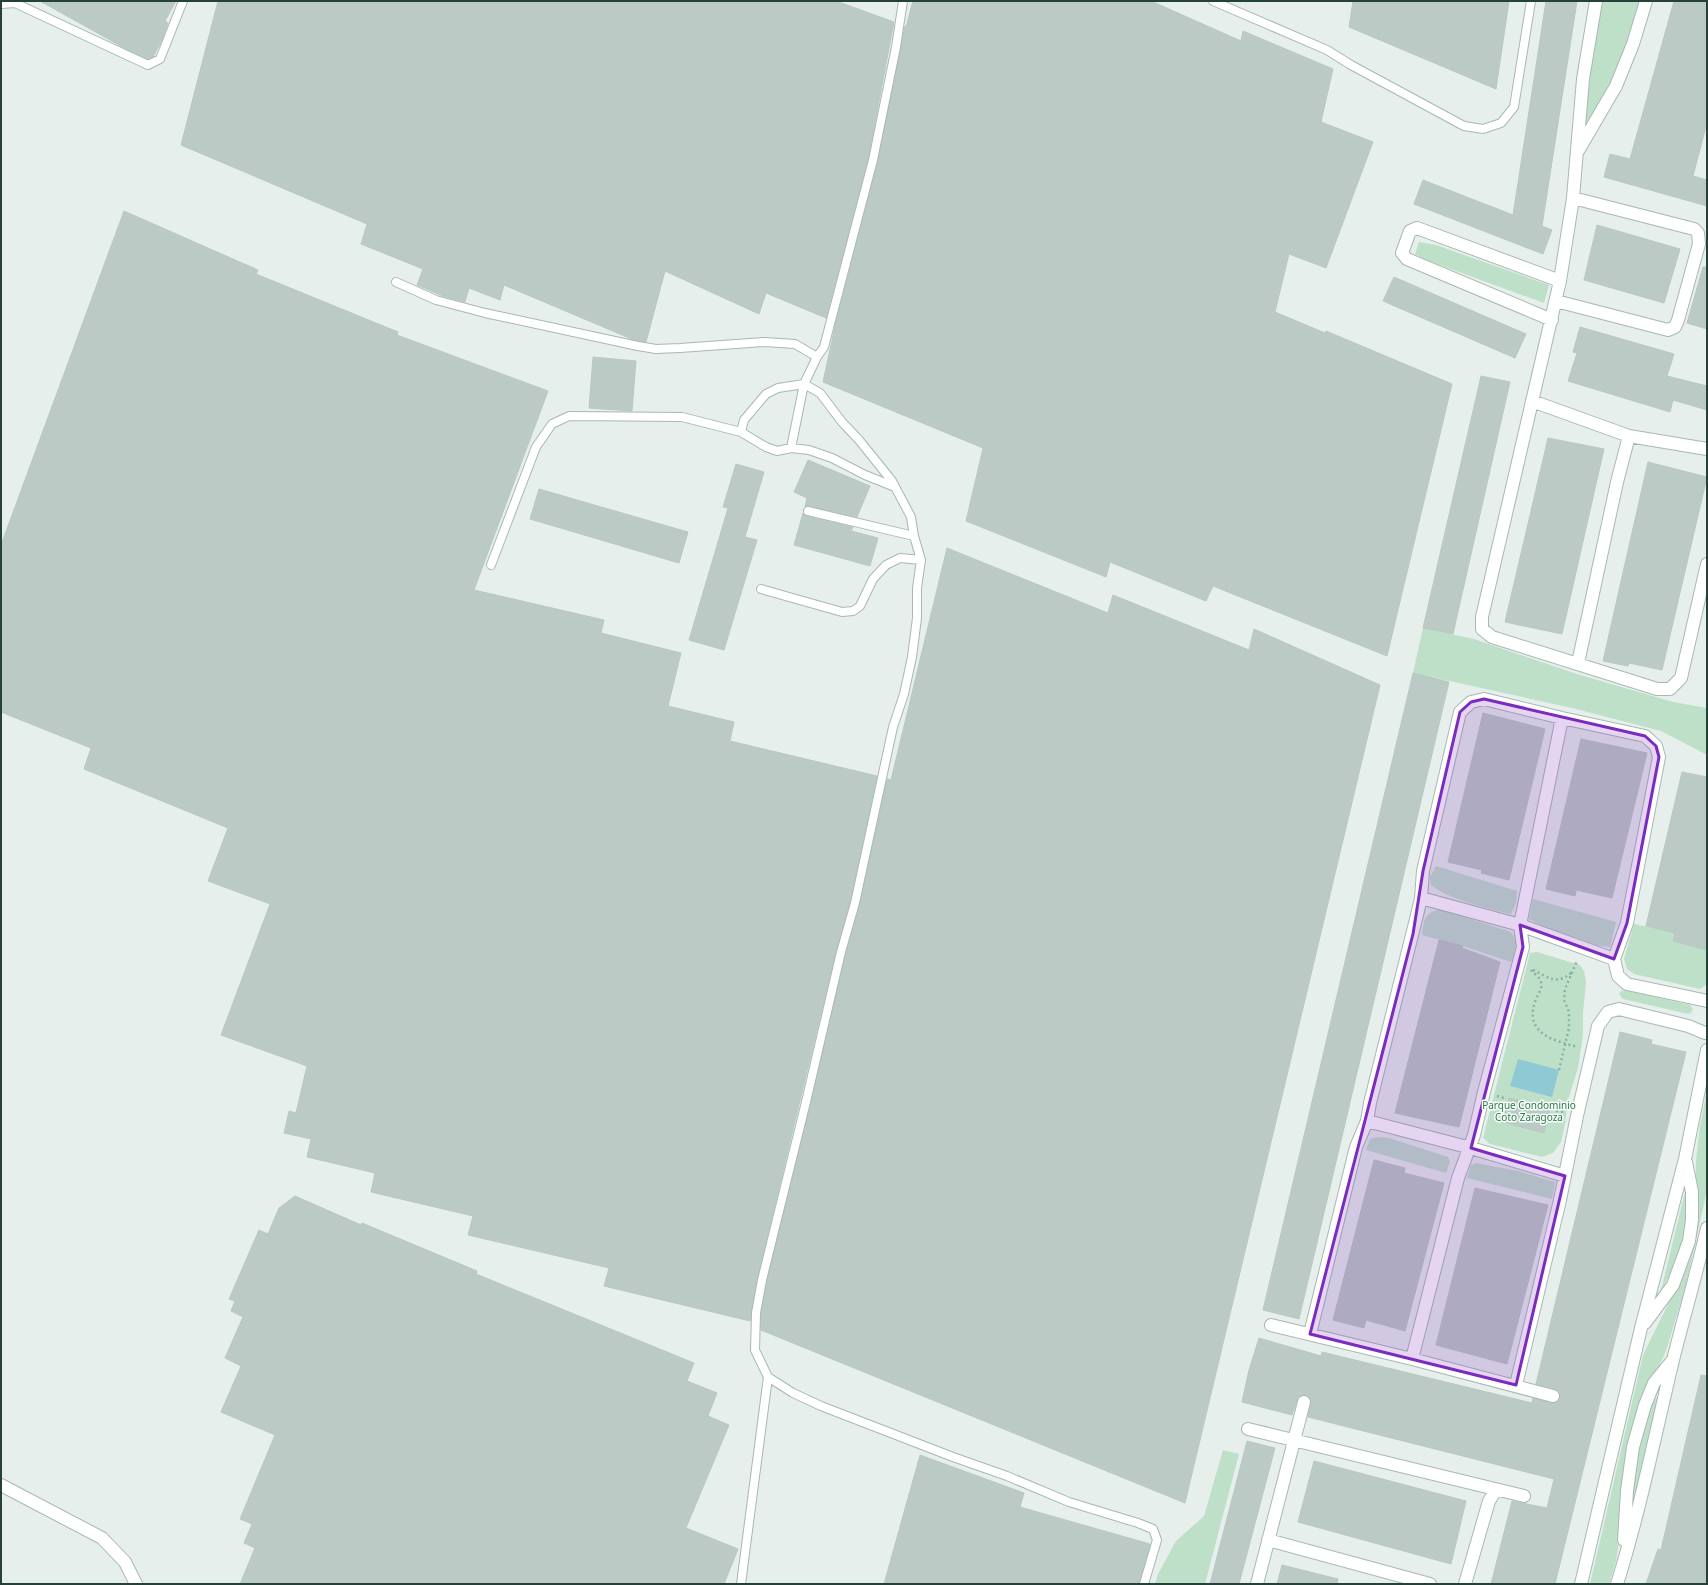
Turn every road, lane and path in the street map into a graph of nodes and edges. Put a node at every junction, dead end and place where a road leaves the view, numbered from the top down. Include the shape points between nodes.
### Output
1 (183, 1) edge
2 (903, 1) edge
3 (1213, 1) edge
4 (1531, 1) edge
5 (1596, 1) edge
6 (1646, 1) edge
7 (1, 4) edge
8 (1576, 156) junction
9 (1573, 198) junction
10 (396, 282) dead end
11 (1560, 282) junction
12 (1556, 301) junction
13 (1552, 320) junction
14 (816, 357) junction
15 (804, 384) junction
16 (1532, 401) junction
17 (741, 432) junction
18 (1629, 436) junction
19 (790, 448) junction
20 (1707, 449) edge
21 (895, 487) junction
22 (808, 511) dead end
23 (914, 536) junction
24 (921, 560) junction
25 (1707, 564) edge
26 (491, 565) dead end
27 (761, 589) dead end
28 (1578, 663) junction
29 (1562, 718) junction
30 (1421, 898) junction
31 (1520, 925) junction
32 (1582, 948) junction
33 (1614, 959) junction
34 (1517, 967) junction
35 (1530, 969) junction
36 (1572, 972) junction
37 (1707, 1001) edge
38 (1706, 1030) edge
39 (1565, 1043) junction
40 (1592, 1050) junction
41 (1707, 1050) edge
42 (1559, 1070) dead end
43 (1367, 1121) junction
44 (1471, 1148) junction
45 (1685, 1159) junction
46 (1565, 1176) junction
47 (1707, 1228) edge
48 (1271, 1325) dead end
49 (1641, 1328) junction
50 (1310, 1334) junction
51 (1412, 1359) junction
52 (1673, 1360) junction
53 (768, 1377) junction
54 (1516, 1385) junction
55 (1553, 1396) dead end
56 (1304, 1402) dead end
57 (1248, 1429) dead end
58 (1294, 1440) junction
59 (1, 1485) edge
60 (1496, 1490) junction
61 (1524, 1496) dead end
62 (1268, 1540) junction
63 (1622, 1567) junction
64 (136, 1584) edge
65 (741, 1584) edge
66 (1144, 1584) edge
67 (1257, 1584) edge
68 (1430, 1584) edge
69 (1465, 1584) edge
70 (1581, 1584) edge
71 (1616, 1584) edge

1 - 7 lane via 160,59 148,65 14,3
2 - 14 lane via 872,160 824,347
3 - 4 lane via 1327,50 1464,126 1483,129 1501,123 1514,107
5 - 8 street via 1583,79
6 - 8 street via 1633,44 1616,86
8 - 9 street
9 - 11 street
9 - 12 street via 1694,229 1698,233 1699,244 1678,320 1675,327 1668,330
10 - 14 lane via 436,300 485,313 638,346 656,349 782,342 795,344
11 - 12 street
11 - 13 street via 1417,228 1410,231 1402,253 1407,259
12 - 13 street
13 - 16 street
14 - 15 lane
15 - 17 lane via 778,388 766,394 744,420
15 - 19 lane
15 - 21 lane via 820,393
16 - 18 street
16 - 28 street via 1482,617 1482,629 1492,637
17 - 19 lane via 777,451
17 - 26 lane via 682,417 569,416 552,424 536,447
18 - 20 street
18 - 28 street
19 - 21 lane via 809,450 832,458
21 - 23 lane via 911,517
22 - 23 lane
23 - 24 lane
24 - 27 lane via 900,558 886,565 873,579 860,606 842,612
24 - 53 lane via 912,656 904,694 892,728 855,903 762,1280 756,1313 755,1350
25 - 28 street via 1680,678 1670,689 1657,689
29 - 30 street via 1484,698 1471,702 1460,712 1423,871
29 - 31 street
29 - 33 street via 1645,736 1656,746 1659,757 1627,923
30 - 31 street
30 - 43 street
31 - 32 street
31 - 34 street via 1523,947
32 - 33 street
32 - 36 path
33 - 37 street via 1618,976 1627,984
34 - 35 path
34 - 44 street
35 - 36 path via 1555,981 1563,980
35 - 39 path via 1541,980 1542,987 1532,1012 1535,1022 1541,1033 1551,1040
36 - 39 path via 1565,988 1564,1000 1569,1028
38 - 40 street via 1619,1009 1608,1012 1601,1021
39 - 40 path
39 - 42 path
40 - 46 street
41 - 45 street
43 - 44 street
43 - 50 street via 1356,1147
44 - 46 street
44 - 51 street via 1458,1178
45 - 49 street
45 - 49 street via 1692,1192 1692,1220 1688,1241 1672,1285
46 - 54 street
47 - 52 street
48 - 50 street
49 - 70 street
50 - 51 street
51 - 54 street
52 - 63 street via 1642,1496
52 - 63 street via 1654,1383 1632,1447
53 - 65 lane
53 - 66 lane via 793,1393 821,1406 953,1458 1008,1476 1069,1502 1154,1529 1157,1540
54 - 55 street
56 - 58 street
57 - 58 street
58 - 60 street
58 - 62 street
59 - 64 street via 102,1538 126,1562
60 - 61 street
60 - 69 street via 1489,1501
62 - 67 street
62 - 68 street
63 - 71 street

